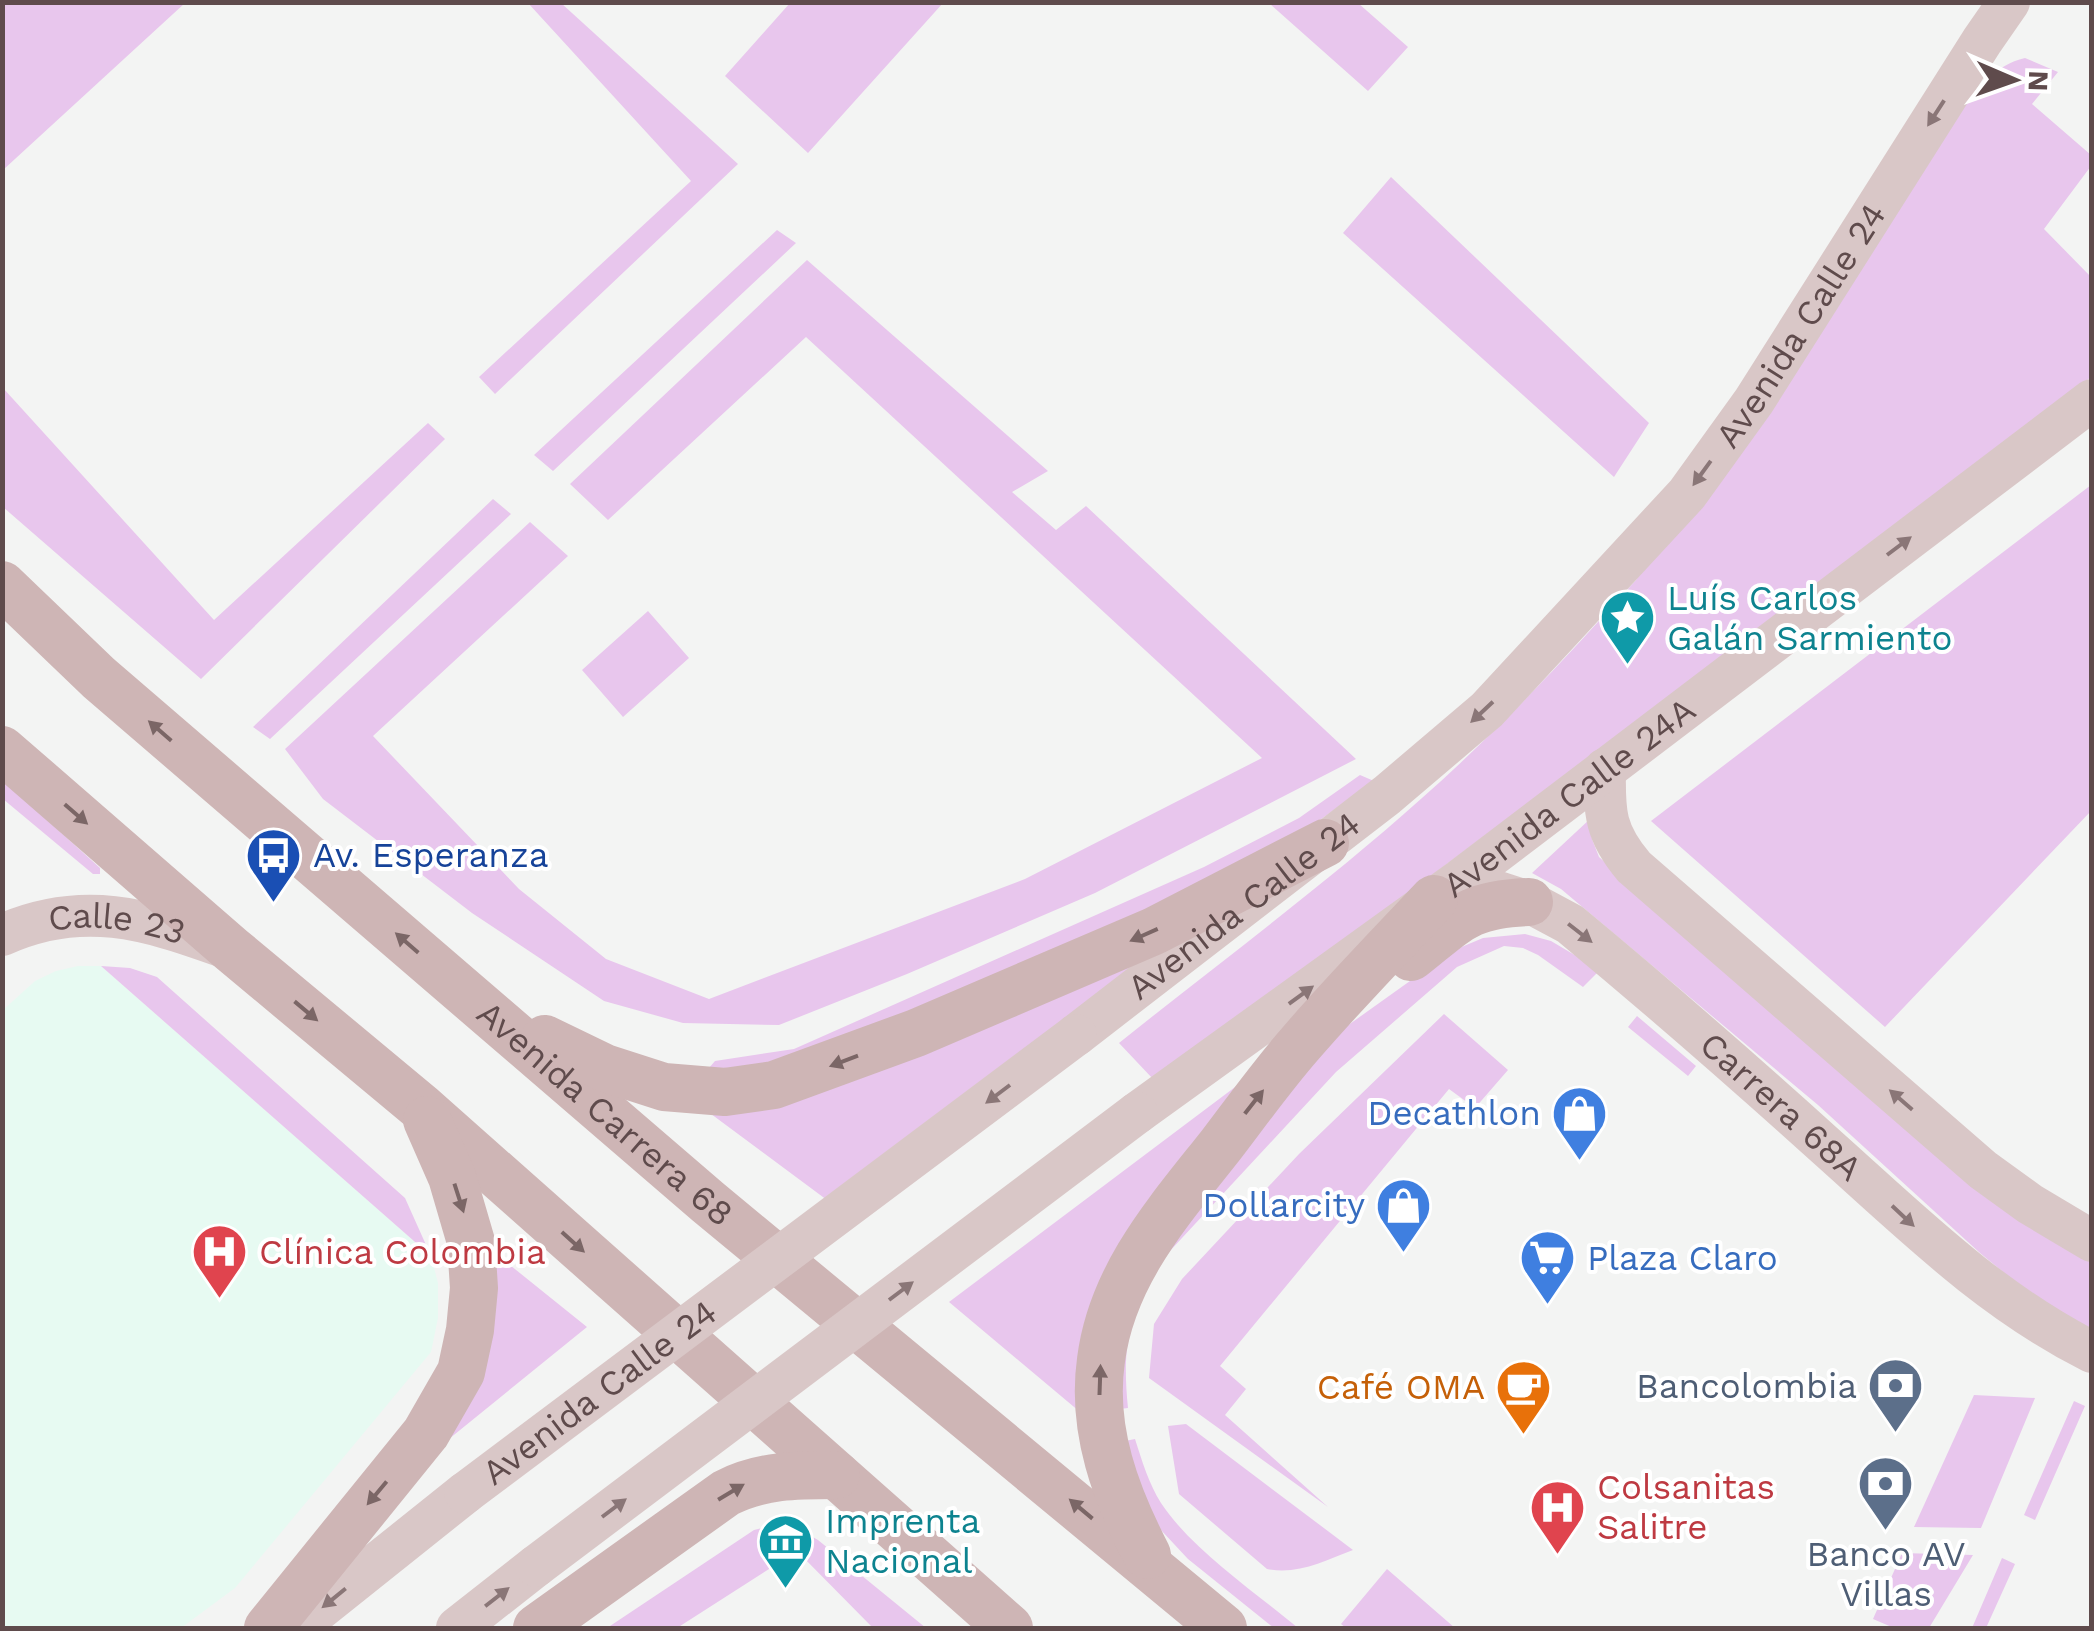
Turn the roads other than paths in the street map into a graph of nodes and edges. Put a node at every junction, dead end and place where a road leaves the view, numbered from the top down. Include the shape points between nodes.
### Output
1 (2010, 2) edge
2 (2092, 400) edge
3 (2, 585) edge
4 (2, 750) edge
5 (1606, 769) junction
6 (1324, 843) junction
7 (1447, 890) junction
8 (1529, 902) junction
9 (2, 935) edge
10 (231, 949) junction
11 (481, 1006) junction
12 (1298, 1046) junction
13 (422, 1108) junction
14 (2092, 1241) edge
15 (2092, 1352) edge
16 (836, 1475) junction
17 (1156, 1572) junction
18 (268, 1628) edge
19 (296, 1628) edge
20 (457, 1628) edge
21 (537, 1628) edge
22 (1009, 1628) edge
23 (1223, 1628) edge

1 -> 6 main road, Avenida Calle 24 via 1687,494 1487,710
5 -> 2 main road, Avenida Calle 24A
11 -> 3 main road, Avenida Carrera 68 via 99,678
4 -> 10 main road
5 - 7 main road, Avenida Calle 24A
14 -> 5 main road via 1983,1170 1634,866 1607,823
6 -> 11 main road via 1154,931 916,1033 774,1085 702,1091 646,1083 572,1054
6 -> 19 main road, Avenida Calle 24, bridge via 465,1492
7 - 8 main road, Carrera 68A
7 - 12 main road
20 -> 7 main road, Avenida Calle 24A, bridge via 1136,1113
8 - 12 main road via 1493,903 1462,916
8 -> 15 main road, Carrera 68A via 1570,924 1638,980 1949,1259
9 - 10 main road, Calle 23 via 65,916 111,914
10 -> 13 main road
17 -> 11 main road, Avenida Carrera 68
17 -> 12 main road via 1124,1510 1101,1425 1100,1361 1110,1316 1128,1270 1158,1226
13 -> 16 main road
13 -> 18 main road via 471,1242 474,1288 461,1372 426,1433
21 -> 16 main road via 746,1482
16 - 22 main road
17 - 23 main road, Avenida Carrera 68

